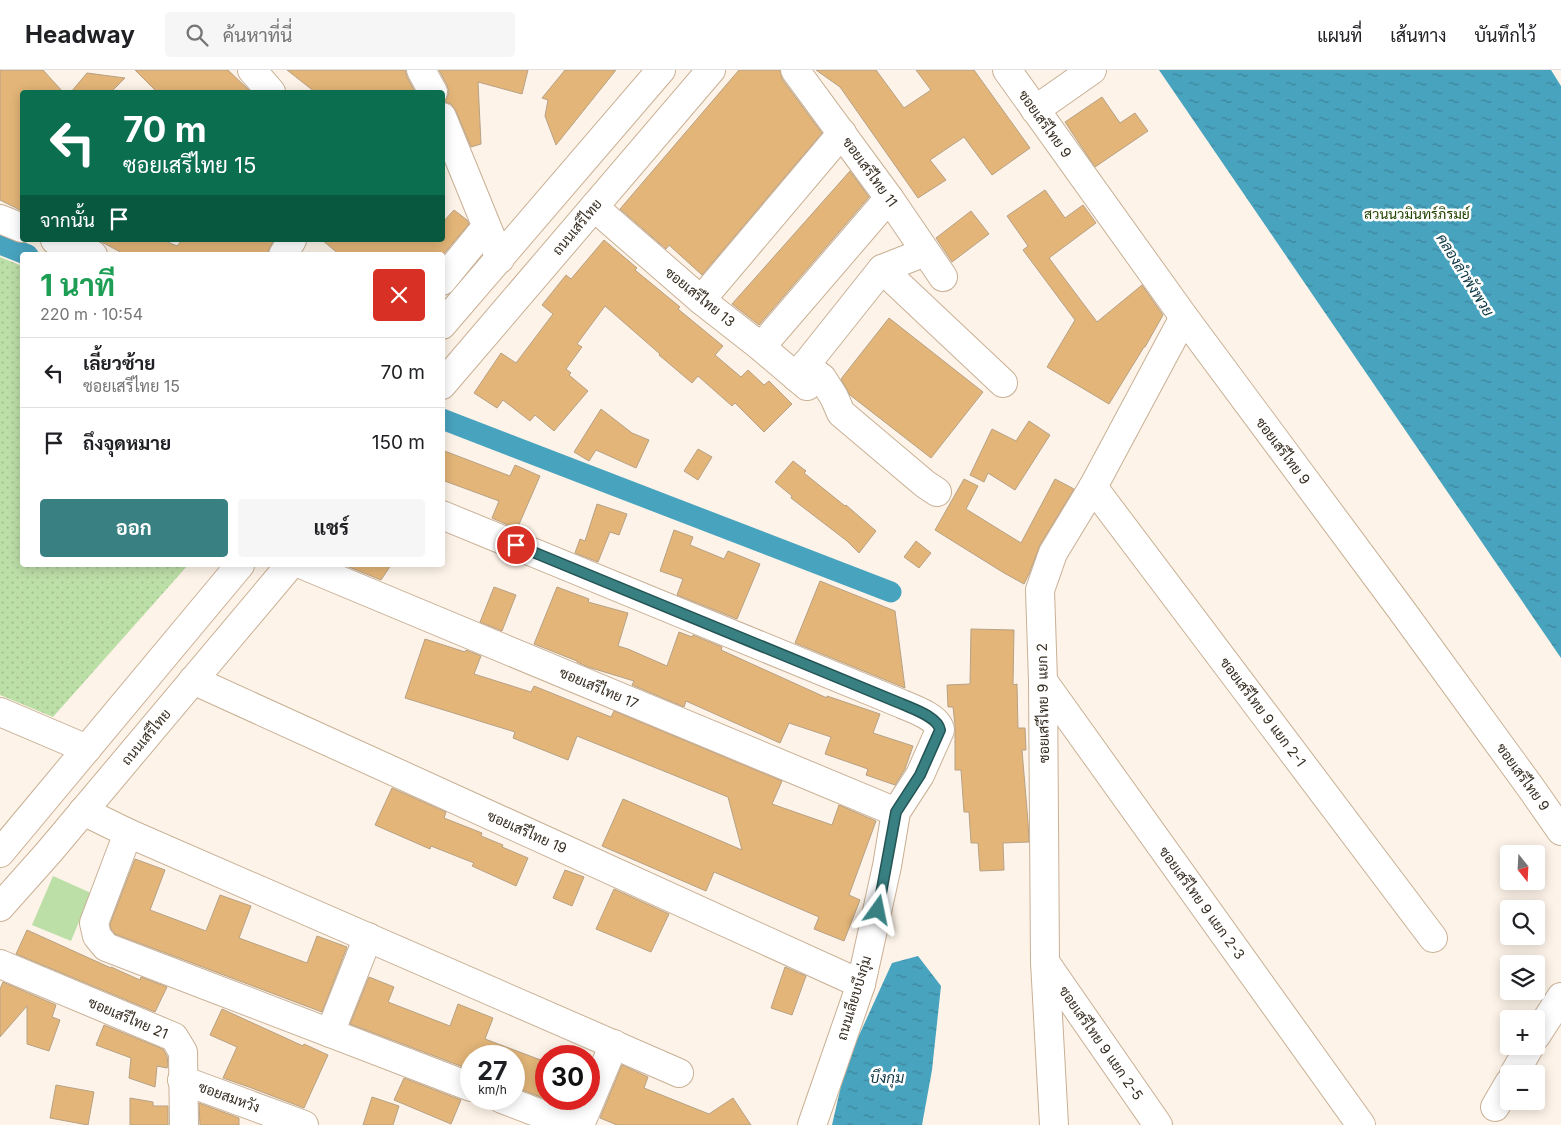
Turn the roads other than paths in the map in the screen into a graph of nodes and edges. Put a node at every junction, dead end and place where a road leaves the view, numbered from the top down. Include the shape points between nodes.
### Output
1 (252, 70) edge
2 (420, 70) edge
3 (661, 70) edge
4 (711, 70) edge
5 (795, 70) edge
6 (1007, 70) edge
7 (1092, 70) edge
8 (269, 90) edge
9 (432, 90) edge
10 (1035, 110) junction
11 (445, 124) edge
12 (842, 132) junction
13 (889, 198) junction
14 (594, 207) junction
15 (0, 219) edge
16 (486, 226) junction
17 (20, 227) edge
18 (60, 242) edge
19 (85, 252) edge
20 (926, 252) junction
21 (500, 259) junction
22 (882, 269) junction
23 (445, 276) edge
24 (943, 277) dead end
25 (701, 300) junction
26 (1184, 317) junction
27 (445, 322) edge
28 (761, 347) junction
29 (803, 376) junction
30 (445, 381) edge
31 (1003, 383) dead end
32 (1092, 487) junction
33 (937, 492) dead end
34 (445, 516) edge
35 (238, 567) edge
36 (288, 567) edge
37 (308, 567) edge
38 (193, 680) junction
39 (1043, 681) junction
40 (0, 712) edge
41 (87, 750) junction
42 (83, 811) junction
43 (896, 812) junction
44 (1561, 831) edge
45 (128, 834) junction
46 (0, 853) edge
47 (0, 907) edge
48 (368, 937) junction
49 (1433, 938) dead end
50 (1045, 962) junction
51 (0, 964) edge
52 (861, 984) junction
53 (1559, 1005) edge
54 (1545, 1024) edge
55 (330, 1033) junction
56 (614, 1044) junction
57 (679, 1073) dead end
58 (182, 1080) junction
59 (460, 1083) edge
60 (1500, 1098) edge
61 (1495, 1107) dead end
62 (525, 1108) edge
63 (184, 1125) edge
64 (304, 1125) edge
65 (570, 1125) edge
66 (580, 1125) edge
67 (812, 1125) edge
68 (1054, 1125) edge
69 (1158, 1125) edge
70 (1361, 1125) edge

1 - 8 street
2 - 9 street
3 - 21 street
4 - 14 street, ถนนเสรีไทย
5 - 12 street, ซอยเสรีไทย 11
6 - 10 street, ซอยเสรีไทย 9
7 - 10 street
10 - 26 street, ซอยเสรีไทย 9
11 - 16 street
12 - 13 street, ซอยเสรีไทย 11
12 - 25 street
13 - 20 street, ซอยเสรีไทย 11
13 - 28 street
14 - 25 street, ซอยเสรีไทย 13
14 - 30 street, ถนนเสรีไทย
15 - 17 street
16 - 21 street
16 - 23 street
18 - 19 street
20 - 22 street
20 - 24 street, ซอยเสรีไทย 11
21 - 27 street
22 - 29 street
22 - 31 street
25 - 28 street, ซอยเสรีไทย 13
26 - 32 street, ซอยเสรีไทย 9 แยก 2
26 - 44 street, ซอยเสรีไทย 9
28 - 29 street, ซอยเสรีไทย 13
29 - 33 street, ซอยเสรีไทย 13 via 822,378 841,413
32 - 39 street, ซอยเสรีไทย 9 แยก 2 via 1053,553 1040,590
32 - 49 street, ซอยเสรีไทย 9 แยก 2-1
34 - 43 street, ถนนเลียบบึงกุ่ม via 933,719 940,730 920,775
35 - 41 street
36 - 38 street, ถนนเสรีไทย
37 - 43 street, ซอยเสรีไทย 17
38 - 42 street, ถนนเสรีไทย
38 - 52 street, ซอยเสรีไทย 19
39 - 50 street, ซอยเสรีไทย 9 แยก 2
39 - 70 street, ซอยเสรีไทย 9 แยก 2-3
40 - 41 street
41 - 46 street
42 - 45 street
42 - 47 street, ถนนเสรีไทย
43 - 52 street, ถนนเลียบบึงกุ่ม
45 - 48 street
45 - 55 street via 94,922 97,936 106,947
48 - 55 street
48 - 56 street
50 - 68 street, ซอยเสรีไทย 9 แยก 2
50 - 69 street, ซอยเสรีไทย 9 แยก 2-5
51 - 58 street, ซอยเสรีไทย 21 via 174,1037 183,1052
52 - 67 street, ถนนเลียบบึงกุ่ม
53 - 54 street
55 - 59 street
56 - 57 street
56 - 66 street
58 - 63 street, ซอยเสรีไทย 21
58 - 64 street, ซอยสมหวัง
60 - 61 street
62 - 65 street

